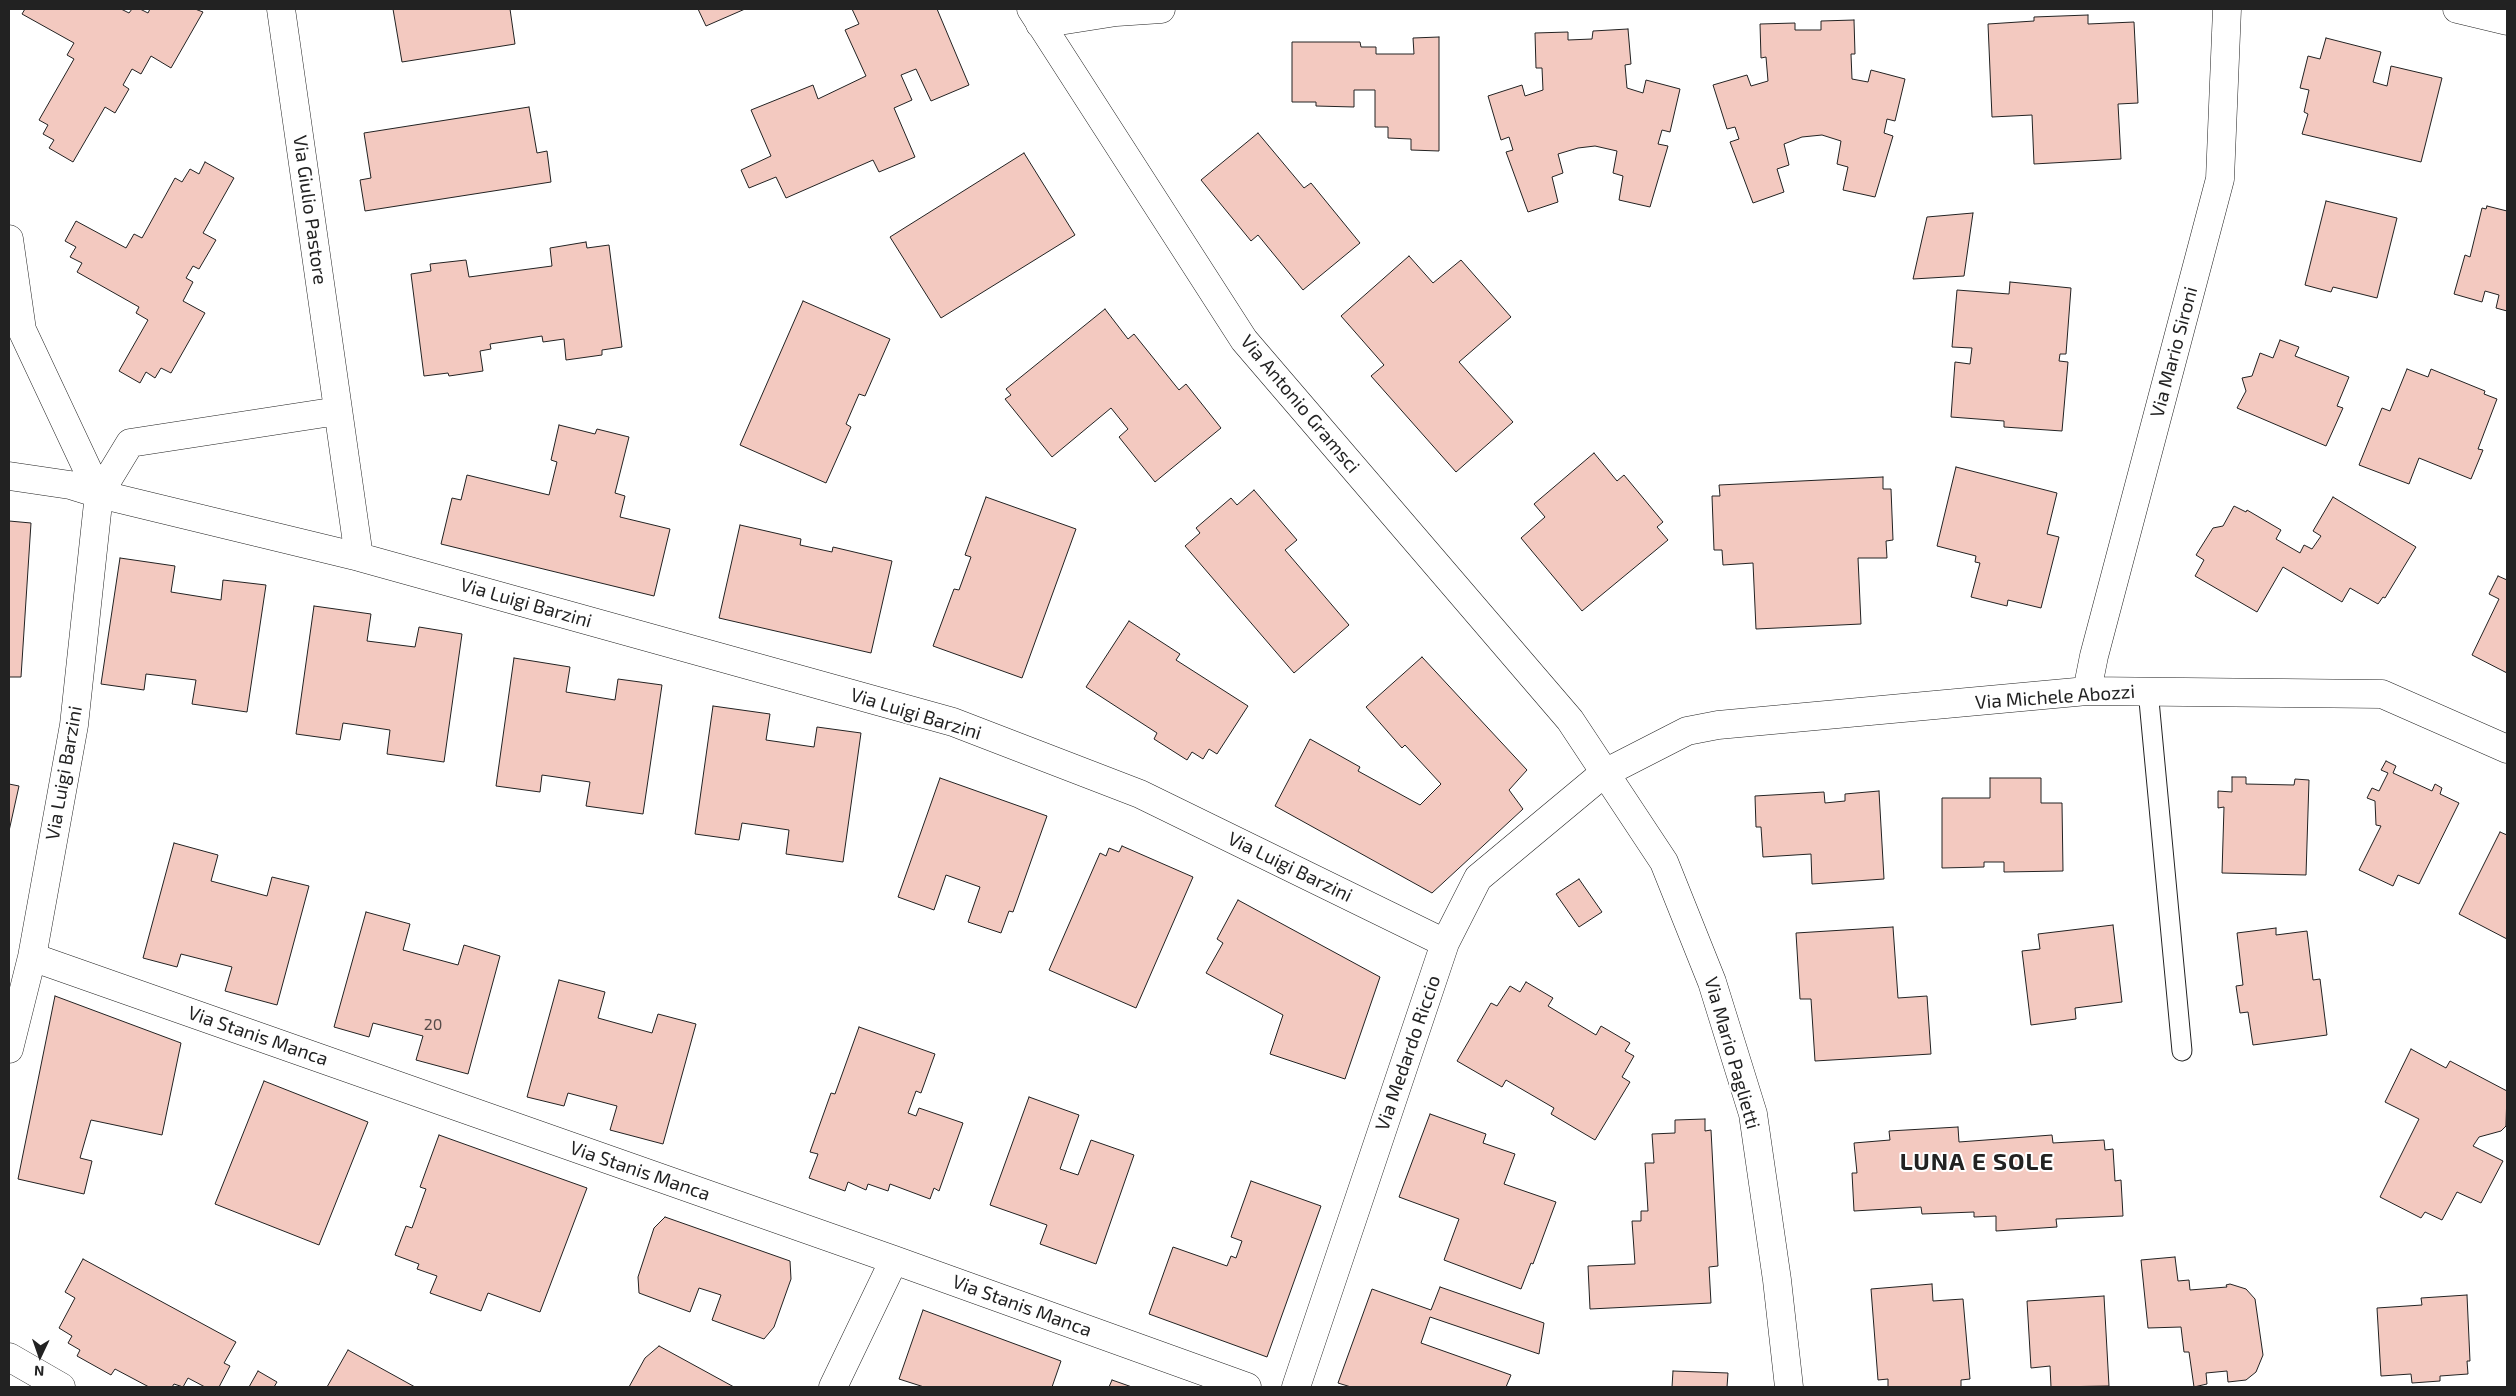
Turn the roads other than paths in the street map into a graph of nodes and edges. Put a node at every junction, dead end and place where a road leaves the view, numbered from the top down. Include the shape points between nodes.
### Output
1 (281, 9) edge
2 (1162, 9) edge
3 (2227, 9) edge
4 (2457, 9) edge
5 (1036, 16) edge
6 (2507, 21) edge
7 (9, 239) edge
8 (338, 411) junction
9 (9, 476) edge
10 (99, 494) junction
11 (359, 557) junction
12 (2148, 690) junction
13 (2087, 691) junction
14 (2507, 749) edge
15 (1604, 774) junction
16 (1445, 943) junction
17 (32, 957) junction
18 (9, 1049) edge
19 (2182, 1051) dead end
20 (894, 1260) junction
21 (9, 1357) edge
22 (61, 1387) edge
23 (833, 1387) edge
24 (1247, 1387) edge
25 (1296, 1387) edge
26 (1789, 1387) edge

1 - 8 street, Via Giulio Pastore
2 - 5 street
3 - 13 street, Via Mario Sironi via 2220,179
4 - 6 street
5 - 15 street, Via Antonio Gramsci via 1244,340 1570,720
7 - 10 street via 22,330
8 - 10 street, Via Luigi Barzini via 130,443
8 - 11 street
9 - 10 street, Via Luigi Barzini via 70,485
10 - 11 street, Via Luigi Barzini
10 - 17 street, Via Luigi Barzini via 74,725
11 - 16 street, Via Luigi Barzini via 953,722 1140,794
12 - 13 street, Via Michele Abozzi
12 - 14 street, Via Michele Abozzi via 2382,694
12 - 19 lane
13 - 15 street, Via Michele Abozzi via 1718,725 1687,731
15 - 16 street, Via Medardo Riccio via 1478,878
15 - 26 street, Via Mario Paglietti via 1664,862 1712,982 1753,1114 1778,1280
16 - 25 street, Via Medardo Riccio
17 - 18 street, Via Luigi Barzini
17 - 20 street, Via Stanis Manca
20 - 23 street
20 - 24 street, Via Stanis Manca
21 - 22 street

